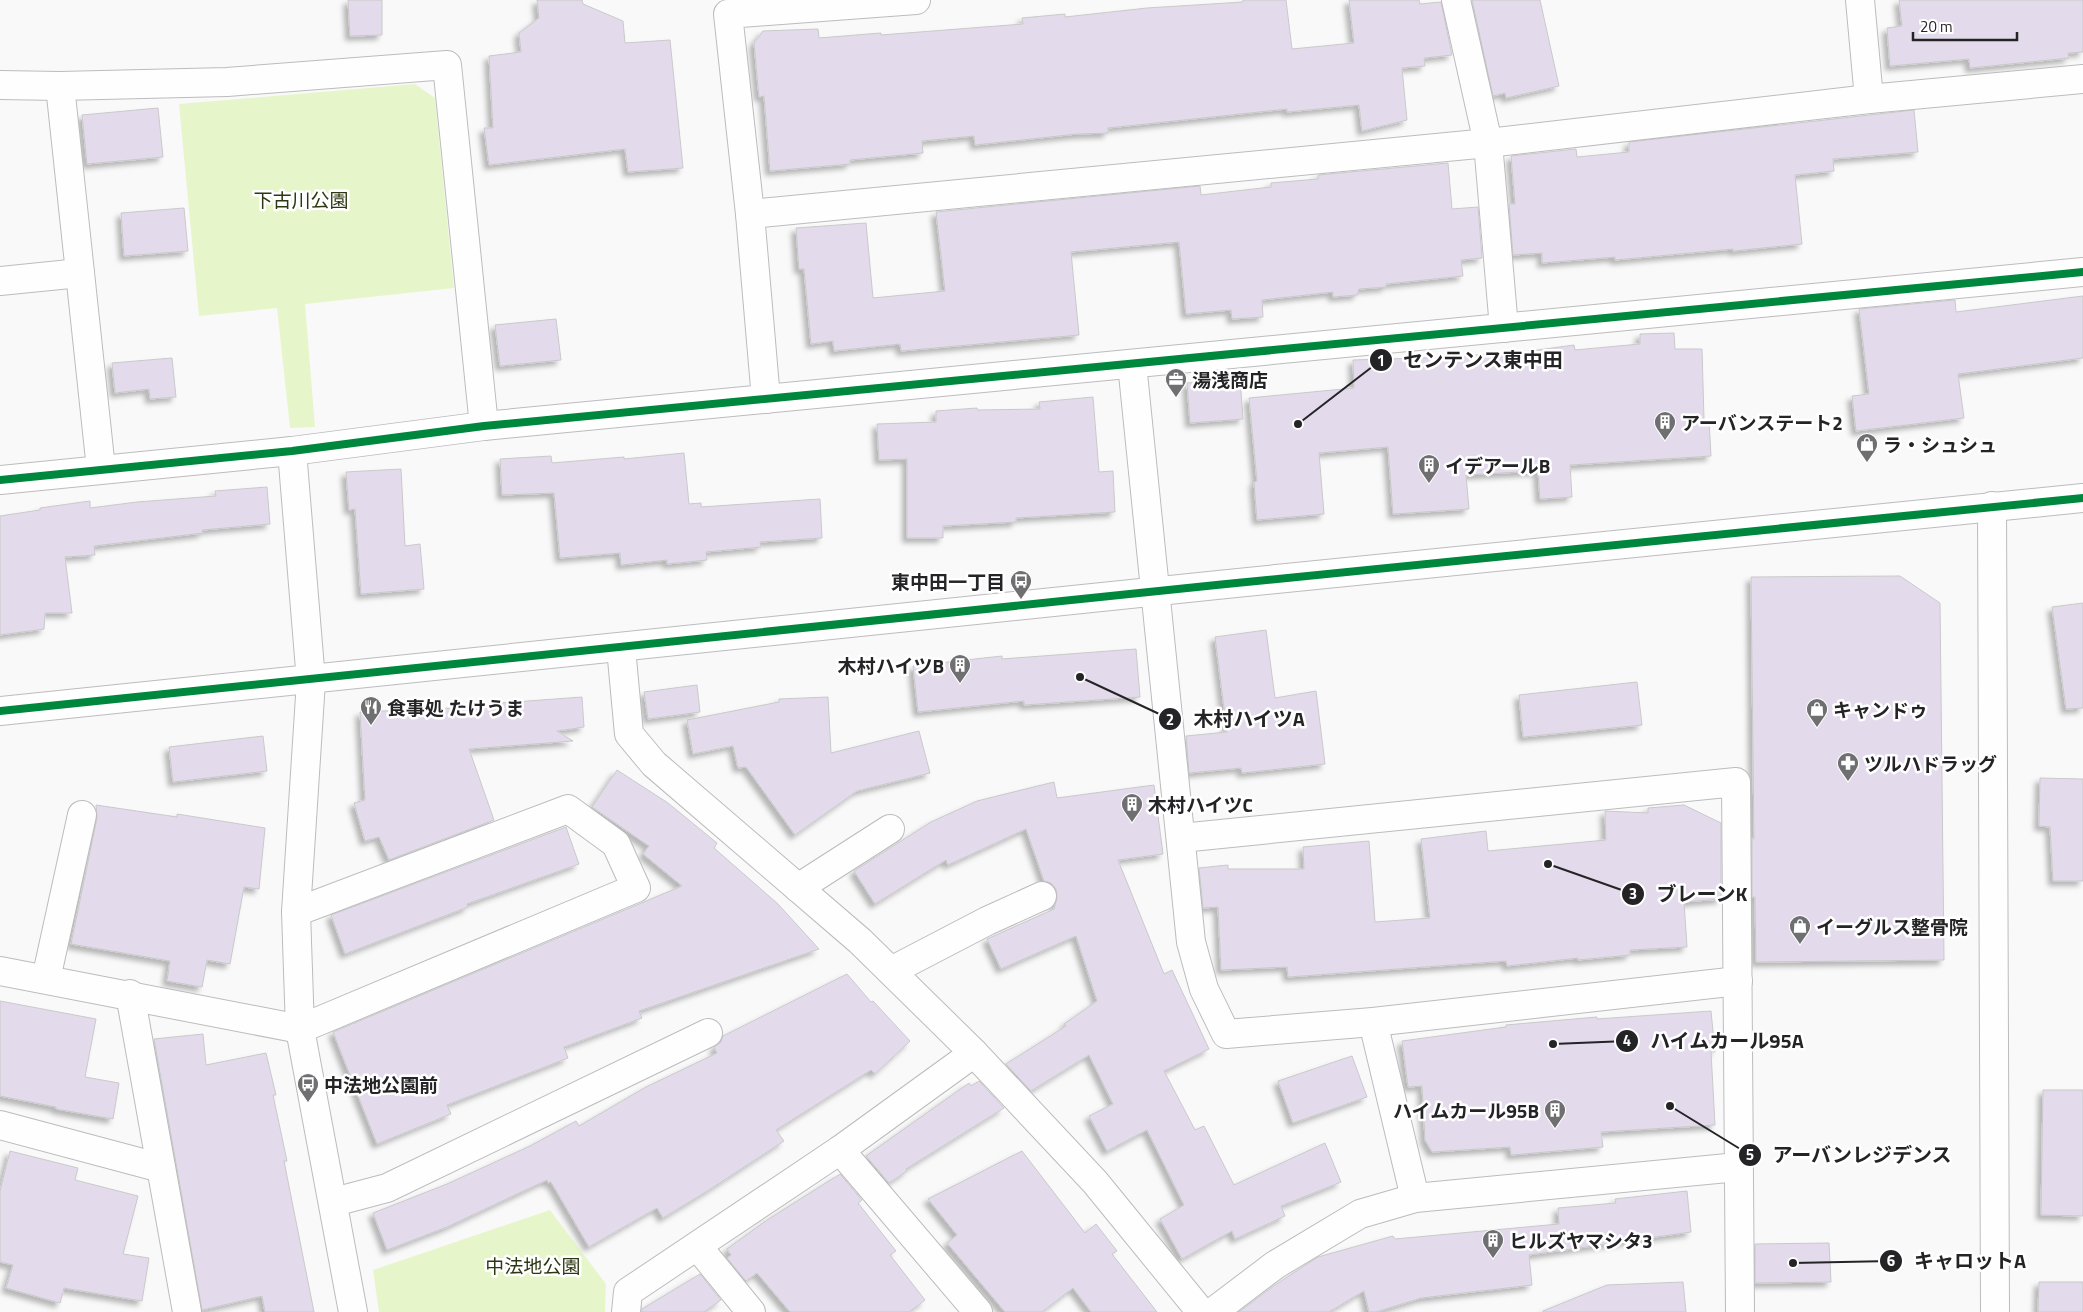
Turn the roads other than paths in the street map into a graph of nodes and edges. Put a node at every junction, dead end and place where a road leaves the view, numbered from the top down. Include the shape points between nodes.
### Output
1 (1456, 0) edge
2 (1860, 0) edge
3 (901, 1) edge
4 (2083, 79) edge
5 (0, 85) edge
6 (60, 86) junction
7 (1869, 99) junction
8 (1488, 143) junction
9 (750, 214) junction
10 (2083, 272) edge
11 (80, 273) junction
12 (0, 281) edge
13 (1504, 328) junction
14 (1132, 364) junction
15 (766, 398) junction
16 (484, 426) junction
17 (292, 451) junction
18 (101, 470) junction
19 (0, 480) edge
20 (2083, 498) edge
21 (1992, 506) junction
22 (1156, 592) junction
23 (621, 648) junction
24 (311, 681) junction
25 (0, 711) edge
26 (82, 815) dead end
27 (890, 830) dead end
28 (1181, 838) junction
29 (798, 888) junction
30 (1042, 896) dead end
31 (296, 912) junction
32 (0, 971) edge
33 (890, 971) junction
34 (46, 980) junction
35 (1738, 981) junction
36 (130, 994) junction
37 (1373, 1022) junction
38 (300, 1028) junction
39 (708, 1033) dead end
40 (974, 1053) junction
41 (0, 1125) edge
42 (840, 1150) junction
43 (1738, 1167) junction
44 (161, 1168) junction
45 (1415, 1198) junction
46 (334, 1202) junction
47 (698, 1247) junction
48 (187, 1312) edge
49 (353, 1312) edge
50 (626, 1312) edge
51 (751, 1312) edge
52 (978, 1312) edge
53 (1201, 1312) edge
54 (1213, 1312) edge
55 (1740, 1312) edge
56 (1995, 1312) edge

1 - 8 street
2 - 7 street
3 - 9 street via 728,14
4 - 7 street
5 - 6 street
6 - 11 street
6 - 16 street via 227,82 447,65
7 - 8 street
8 - 9 street
8 - 13 street
9 - 15 street
10 - 13 street
11 - 12 street
11 - 18 street
13 - 14 street
14 - 15 street
14 - 22 street
15 - 16 street
16 - 17 street
17 - 18 street
17 - 24 street
18 - 19 street
20 - 21 street
21 - 22 street
21 - 56 street
22 - 23 street
22 - 28 street
23 - 24 street
23 - 29 street via 629,734 654,764
24 - 25 street
24 - 31 street
26 - 34 street
27 - 29 street
28 - 35 street via 1736,782
28 - 37 street via 1190,942 1204,989 1226,1034
29 - 33 street
30 - 33 street
31 - 38 street
31 - 38 street via 568,809 616,844 636,888
32 - 34 street
33 - 40 street
34 - 36 street
35 - 37 street
35 - 43 street
36 - 38 street
36 - 44 street
37 - 45 street
38 - 46 street
39 - 46 street via 387,1188
40 - 42 street
40 - 53 street via 1095,1182
41 - 44 street
42 - 47 street
42 - 52 street
43 - 45 street
43 - 55 street
44 - 48 street
45 - 54 street via 1360,1214 1275,1265
46 - 49 street
47 - 50 street via 628,1292
47 - 51 street

